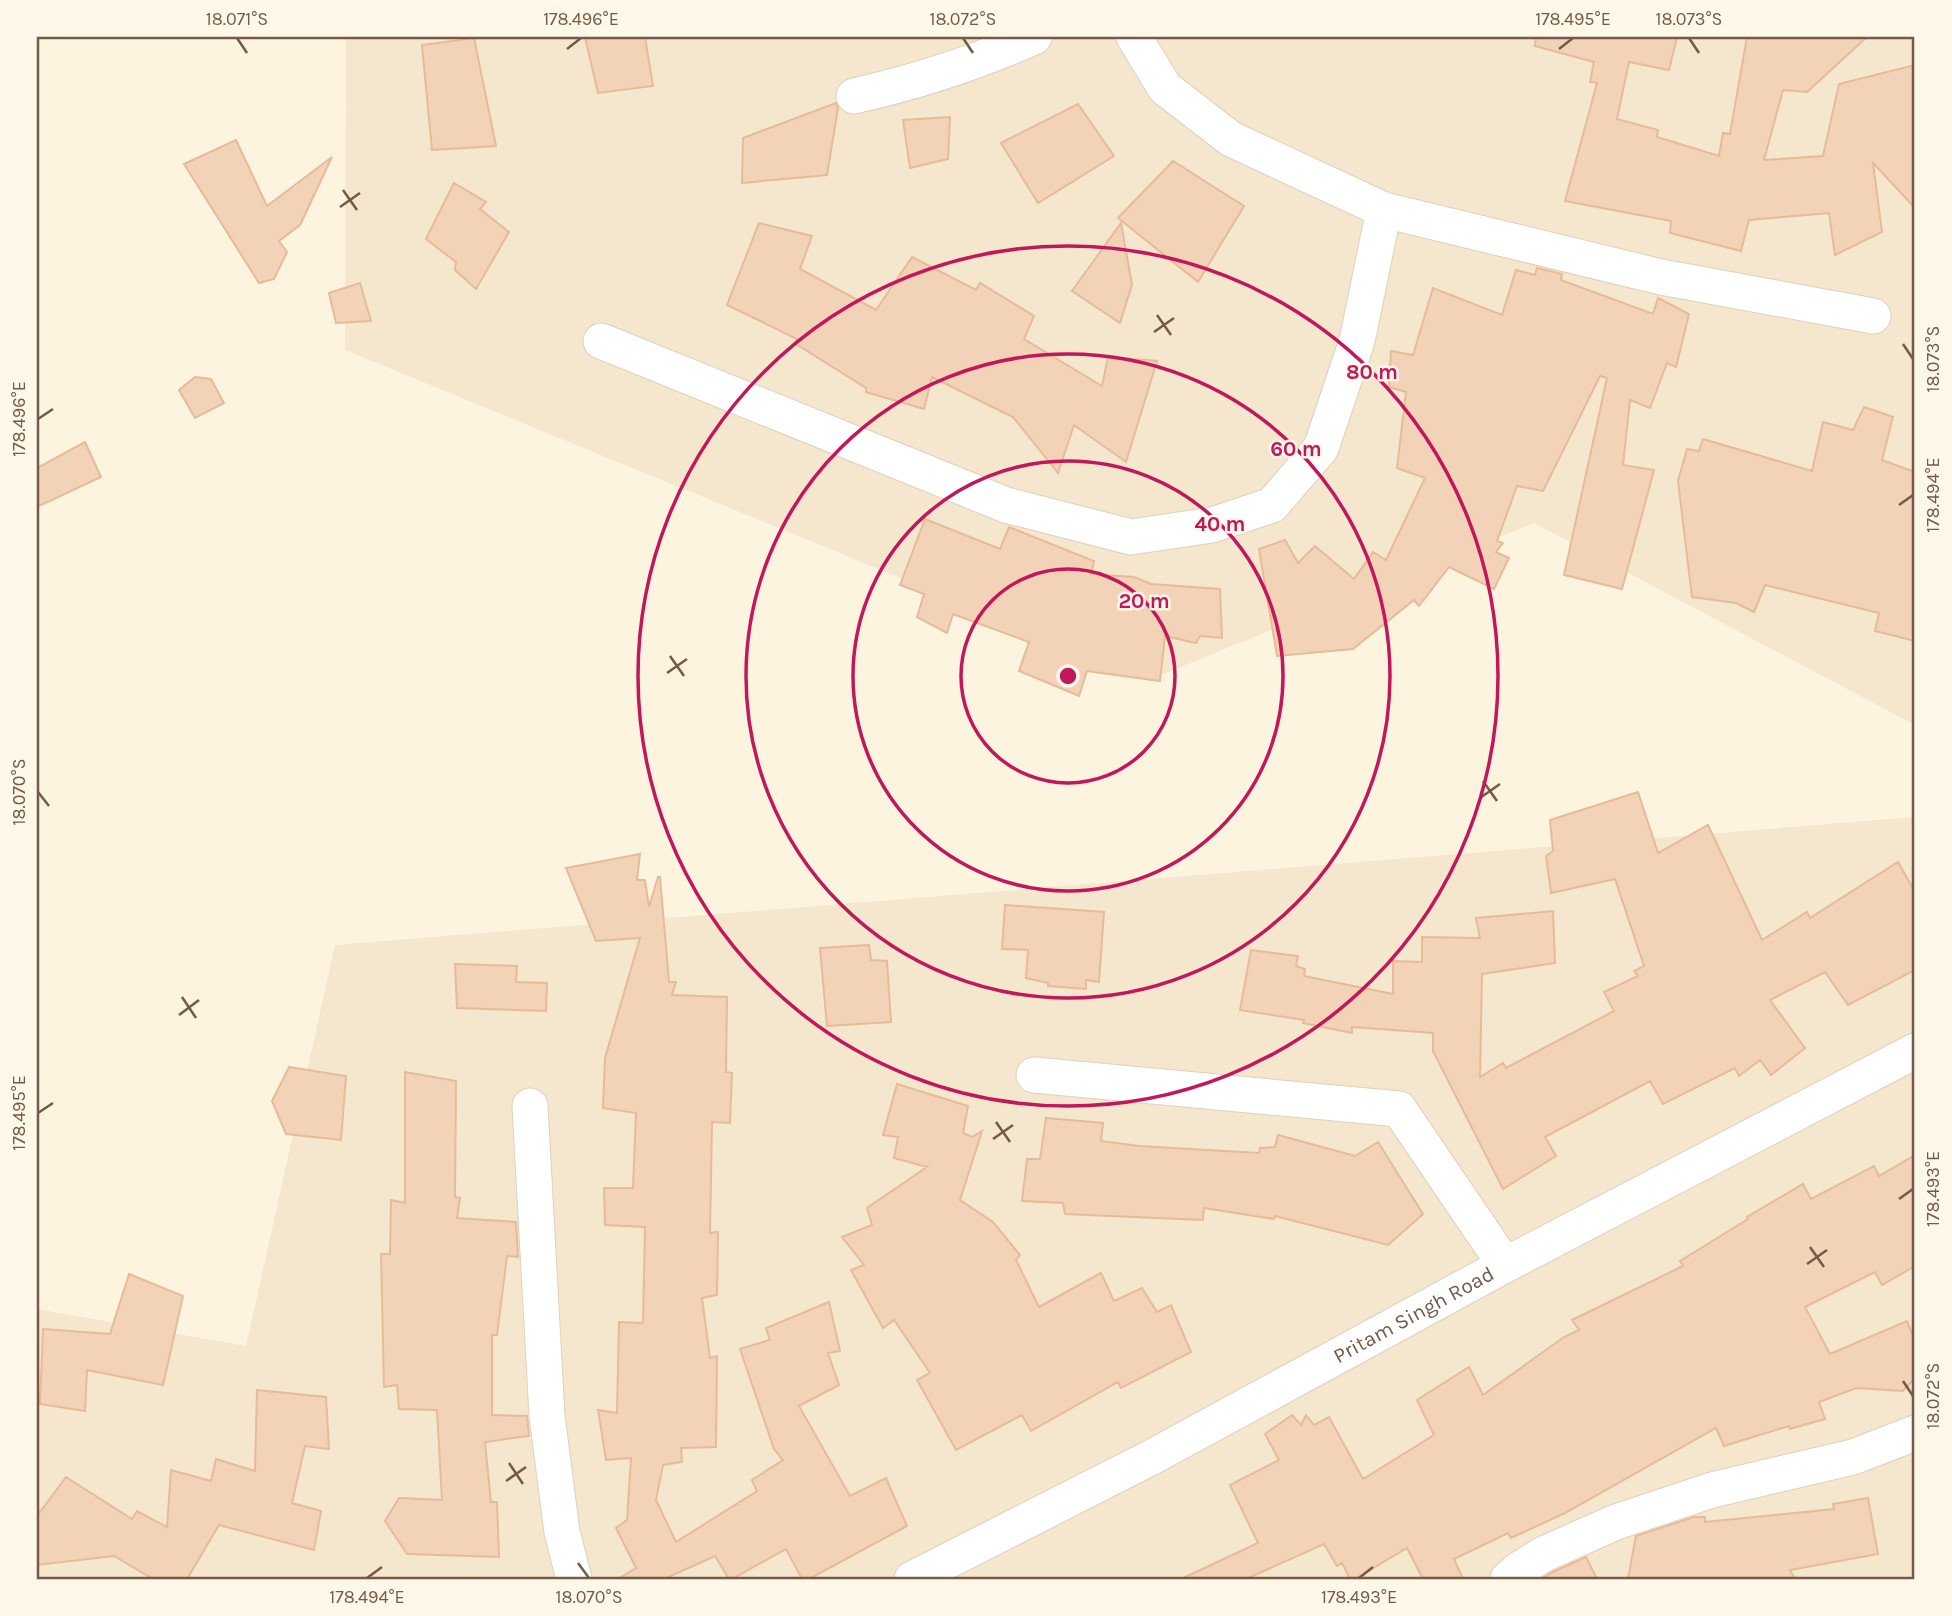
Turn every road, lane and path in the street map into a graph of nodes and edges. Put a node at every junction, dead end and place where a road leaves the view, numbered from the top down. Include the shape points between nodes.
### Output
1 (1034, 37) edge
2 (1134, 37) edge
3 (854, 96) dead end
4 (1384, 210) junction
5 (1873, 316) dead end
6 (601, 341) dead end
7 (1915, 1051) edge
8 (1034, 1075) dead end
9 (530, 1106) dead end
10 (1505, 1265) junction
11 (1915, 1433) edge
12 (574, 1579) edge
13 (912, 1579) edge
14 (1508, 1579) edge

1 - 3 street via 953,70
2 - 4 street via 1165,88 1231,139
4 - 5 street via 1661,277
4 - 6 street via 1357,341 1321,448 1272,505 1212,525 1131,537 1006,505
7 - 10 street, Pritam Singh Road
8 - 10 street via 1399,1110
9 - 12 street via 547,1416 562,1532
10 - 13 street, Pritam Singh Road via 1152,1457
11 - 14 street via 1853,1457 1712,1490 1616,1522 1544,1554

